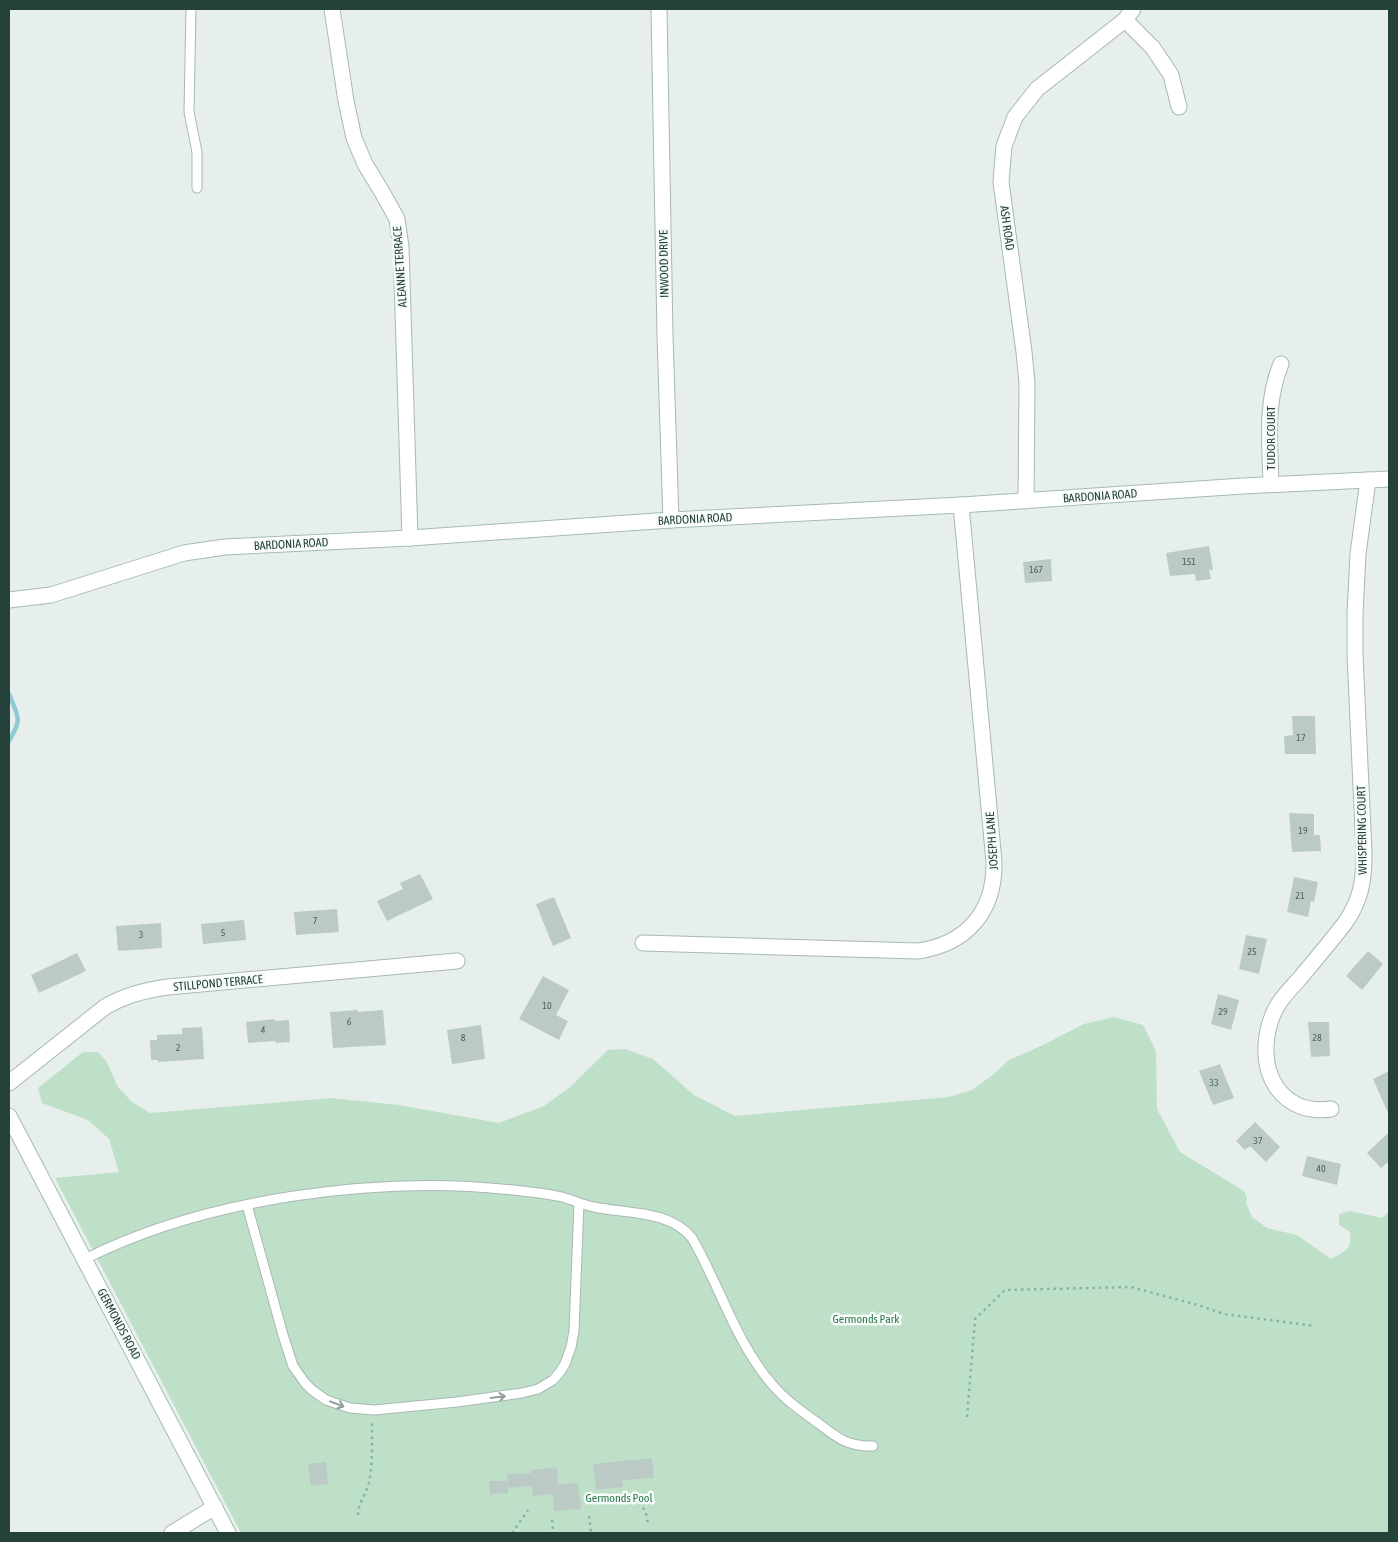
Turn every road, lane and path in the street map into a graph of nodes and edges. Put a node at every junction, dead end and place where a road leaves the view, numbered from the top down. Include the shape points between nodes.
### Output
1 (191, 9) edge
2 (332, 9) edge
3 (659, 9) edge
4 (1129, 14) edge
5 (1179, 107) dead end
6 (197, 188) dead end
7 (1281, 364) dead end
8 (1389, 479) edge
9 (1368, 480) junction
10 (1271, 484) junction
11 (1026, 501) junction
12 (962, 505) junction
13 (671, 520) junction
14 (410, 538) junction
15 (9, 600) edge
16 (643, 943) dead end
17 (457, 962) dead end
18 (9, 1083) edge
19 (1331, 1109) dead end
20 (9, 1116) edge
21 (579, 1203) junction
22 (247, 1205) junction
23 (85, 1259) junction
24 (1315, 1326) dead end
25 (372, 1418) dead end
26 (967, 1418) dead end
27 (873, 1446) dead end
28 (637, 1496) dead end
29 (215, 1507) junction
30 (528, 1510) dead end
31 (358, 1515) dead end
32 (589, 1516) dead end
33 (552, 1520) dead end
34 (648, 1524) dead end
35 (554, 1531) dead end
36 (172, 1533) edge
37 (228, 1533) edge
38 (512, 1533) edge
39 (591, 1533) edge

1 - 6 lane via 189,112 197,152
2 - 14 street, ALEANNE TERRACE via 354,138 397,219 401,247
3 - 13 street, INWOOD DRIVE
4 - 5 street via 1171,75
4 - 11 street, ASH ROAD via 1037,89 1015,117 1004,146 1001,182 1027,383
7 - 10 street, TUDOR COURT via 1270,405
8 - 9 street, BARDONIA ROAD
9 - 10 street, BARDONIA ROAD
9 - 19 street, WHISPERING COURT via 1355,614 1364,853 1362,890 1346,923 1280,1003 1266,1043 1270,1075 1280,1092 1303,1108
10 - 11 street, BARDONIA ROAD
11 - 12 street, BARDONIA ROAD
12 - 13 street, BARDONIA ROAD
12 - 16 street, JOSEPH LANE via 995,873 992,892 977,920 950,942 918,951
13 - 14 street, BARDONIA ROAD
14 - 15 street, BARDONIA ROAD via 204,549 165,558 50,595
17 - 18 street, STILLPOND TERRACE via 141,991 105,1007
20 - 23 street, GERMONDS ROAD
21 - 22 lane via 512,1190 432,1186 351,1189
22 -> 21 lane via 289,1357 299,1376 312,1390 334,1403 374,1410 522,1394 553,1380 566,1364 574,1331
21 - 27 lane via 660,1218 682,1227 697,1246 743,1343 772,1385 845,1442
22 - 23 lane via 118,1243
23 - 29 street, GERMONDS ROAD
24 - 26 path via 1224,1314 1131,1287 1005,1290 975,1319
25 - 31 path via 370,1476
28 - 34 path
29 - 36 street
29 - 37 street, GERMONDS ROAD
30 - 38 path
32 - 39 path
33 - 35 path

